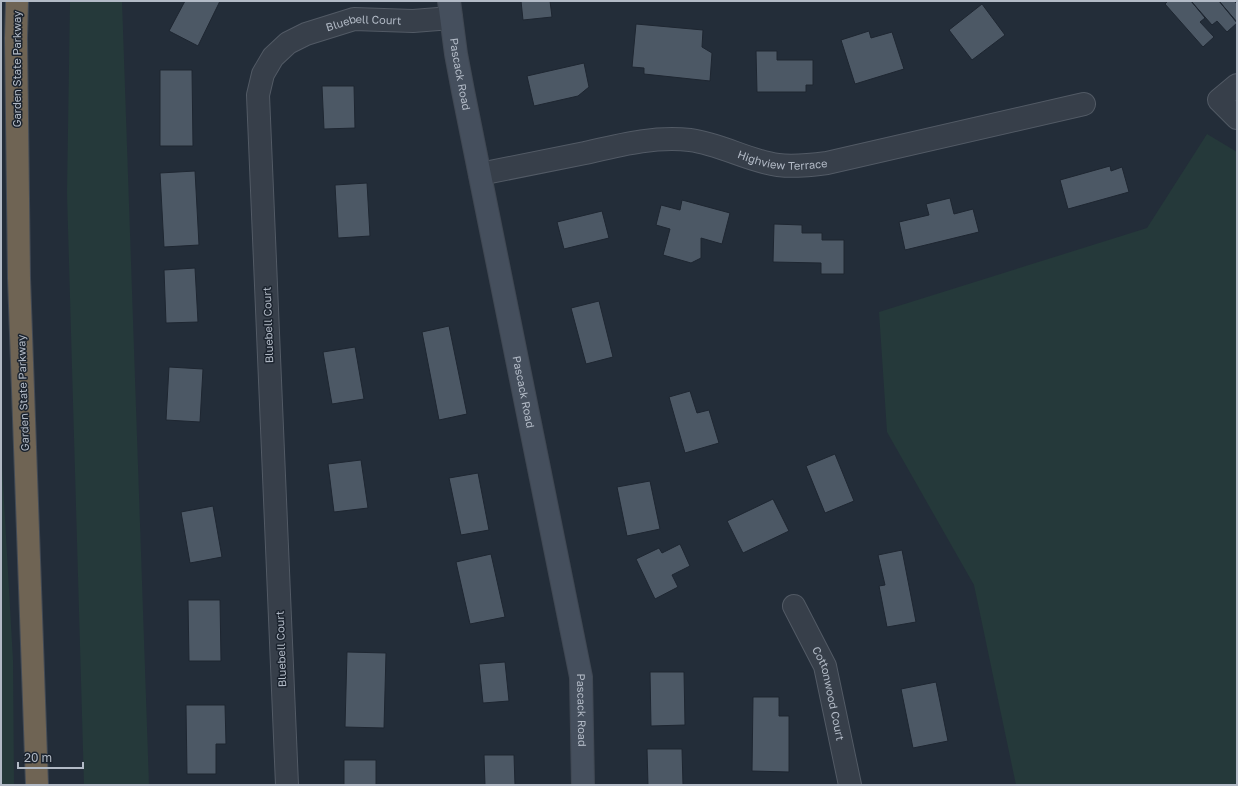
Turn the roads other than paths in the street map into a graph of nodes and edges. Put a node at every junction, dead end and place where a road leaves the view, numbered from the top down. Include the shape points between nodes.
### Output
1 (17, 1) edge
2 (450, 10) edge
3 (1237, 84) edge
4 (1084, 104) dead end
5 (1237, 118) edge
6 (480, 174) junction
7 (794, 606) dead end
8 (37, 785) edge
9 (287, 785) edge
10 (583, 785) edge
11 (850, 785) edge

1 - 8 highway, Garden State Parkway via 19,278
2 - 6 street, Pascack Road
2 - 9 street, Bluebell Court via 413,21 354,18 306,34 288,43 273,57 263,74 258,95
3 - 5 street via 1219,100
4 - 6 street, Highview Terrace via 827,163 803,166 778,165 716,145 691,140 664,139 636,142
6 - 10 street, Pascack Road via 581,677
7 - 11 street, Cottonwood Court via 824,666

